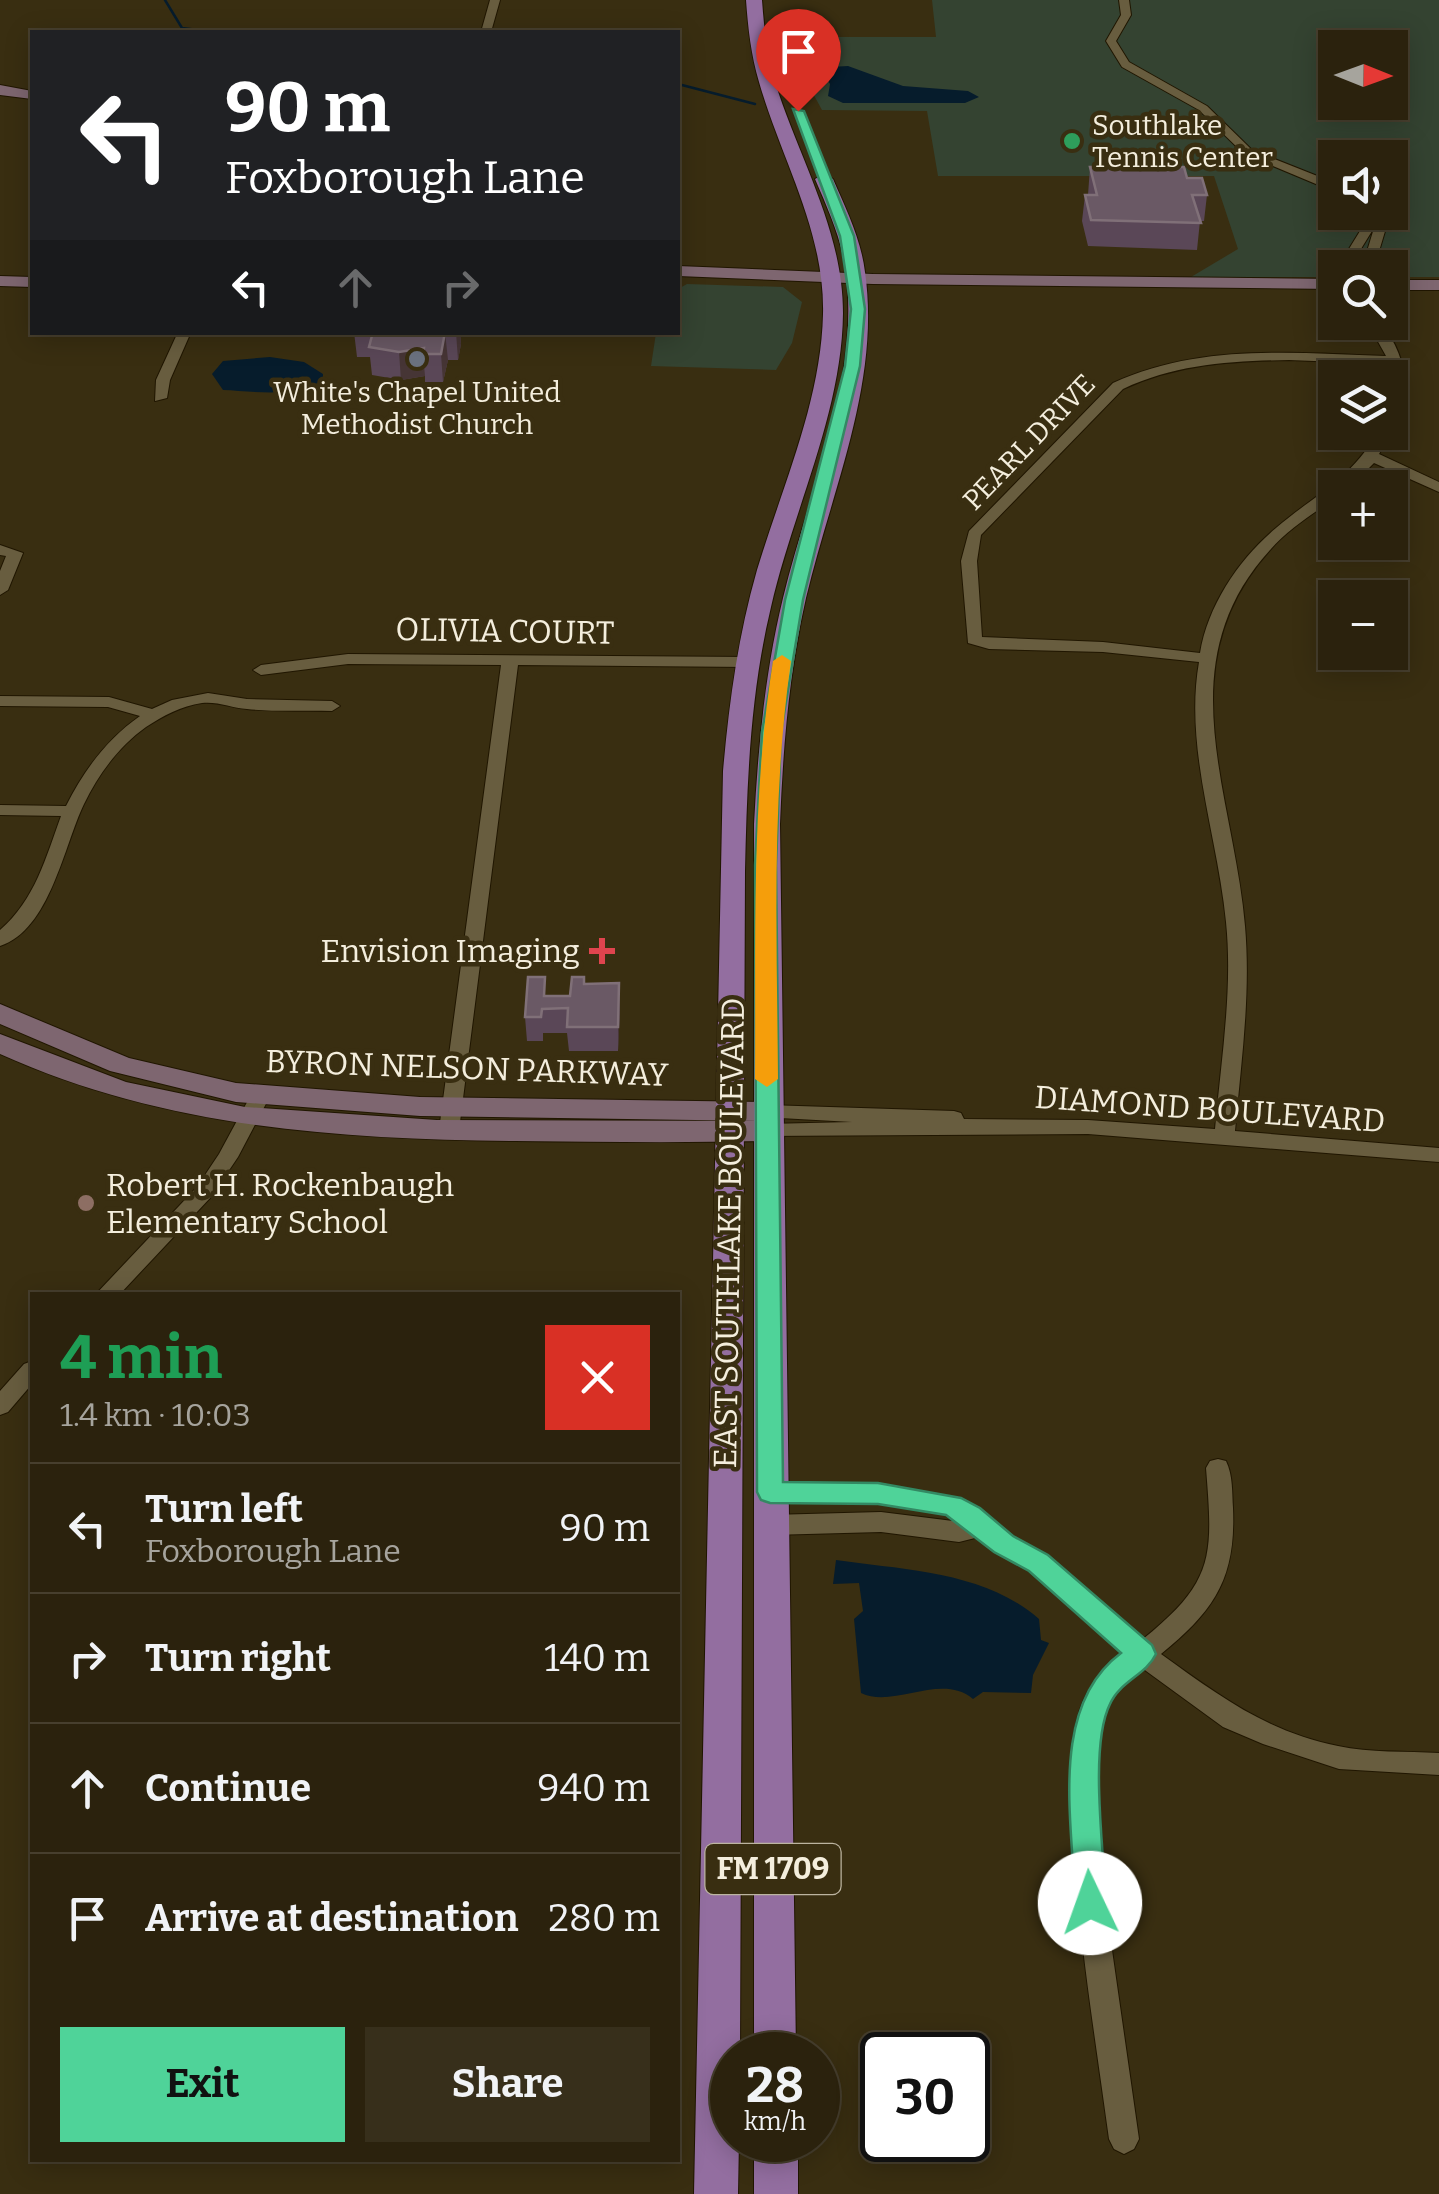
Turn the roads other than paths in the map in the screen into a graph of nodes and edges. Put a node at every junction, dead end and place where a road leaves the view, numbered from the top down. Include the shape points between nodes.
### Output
1 (495, 0) edge
2 (1124, 0) edge
3 (754, 3) edge
4 (1139, 5) edge
5 (774, 25) dead end
6 (487, 30) edge
7 (0, 90) edge
8 (30, 95) edge
9 (803, 125) dead end
10 (1318, 172) edge
11 (1318, 181) edge
12 (680, 271) edge
13 (680, 279) edge
14 (844, 281) junction
15 (0, 282) edge
16 (30, 282) edge
17 (1318, 288) edge
18 (1408, 288) edge
19 (1439, 288) edge
20 (184, 335) edge
21 (1389, 340) edge
22 (1318, 360) edge
23 (1393, 360) edge
24 (160, 398) dead end
25 (827, 417) junction
26 (1375, 450) edge
27 (1371, 456) junction
28 (1357, 470) edge
29 (1439, 488) edge
30 (1318, 504) edge
31 (0, 550) edge
32 (0, 590) edge
33 (1203, 658) junction
34 (510, 661) junction
35 (749, 662) junction
36 (261, 670) dead end
37 (0, 701) edge
38 (332, 706) dead end
39 (154, 715) junction
40 (771, 732) junction
41 (0, 810) edge
42 (71, 811) junction
43 (0, 940) edge
44 (0, 1013) edge
45 (0, 1043) edge
46 (84, 1053) junction
47 (62, 1072) junction
48 (253, 1108) junction
49 (450, 1119) junction
50 (767, 1121) junction
51 (730, 1122) junction
52 (1224, 1138) junction
53 (1439, 1155) edge
54 (109, 1292) edge
55 (30, 1372) edge
56 (0, 1406) edge
57 (1218, 1468) dead end
58 (770, 1508) junction
59 (1142, 1654) junction
60 (1439, 1764) edge
61 (775, 2032) edge
62 (1124, 2140) dead end
63 (776, 2162) edge
64 (716, 2194) edge
65 (776, 2194) edge

1 - 6 street
2 - 11 street via 1126,15 1111,40 1119,58 1204,109 1247,151
3 - 5 main road
3 - 14 main road, FM 1709 via 766,80
4 - 10 street via 1125,38 1140,65 1214,106 1262,150
7 - 8 main road
9 - 14 main road, FM 1709 via 842,219
12 - 14 main road
13 - 14 main road
14 - 17 main road
14 - 25 main road, EAST SOUTHLAKE BOULEVARD / FM 1709 via 830,350
15 - 16 main road
18 - 19 main road
20 - 24 street
21 - 23 street
22 - 33 street, PEARL DRIVE via 1182,363 1118,386 974,534 968,561 974,640
25 - 35 main road, EAST SOUTHLAKE BOULEVARD / FM 1709 via 758,609
25 - 40 main road, EAST SOUTHLAKE BOULEVARD / FM 1709
26 - 27 street
27 - 28 street
27 - 29 street
30 - 33 street via 1245,568 1216,618
31 - 32 street via 15,553
33 - 52 street via 1205,746 1236,924
34 - 35 street, OLIVIA COURT
34 - 36 street, OLIVIA COURT via 348,660
34 - 49 street
35 - 40 main road via 768,678
35 - 51 main road, EAST SOUTHLAKE BOULEVARD / FM 1709 via 733,822
37 - 39 street via 109,702
38 - 39 street via 206,697
39 - 42 street via 95,767
40 - 50 main road, EAST SOUTHLAKE BOULEVARD / FM 1709
41 - 42 street
42 - 43 street via 42,894
44 - 46 main road, BYRON NELSON PARKWAY
45 - 47 main road, BYRON NELSON PARKWAY
46 - 47 main road
46 - 48 main road, BYRON NELSON PARKWAY
47 - 48 main road, BYRON NELSON PARKWAY via 164,1102
48 - 49 main road, BYRON NELSON PARKWAY
48 - 54 street via 204,1192
49 - 51 main road, BYRON NELSON PARKWAY
50 - 51 main road, BYRON NELSON PARKWAY
50 - 52 street, DIAMOND BOULEVARD via 1092,1127
50 - 58 main road, EAST SOUTHLAKE BOULEVARD / FM 1709
51 - 64 main road, EAST SOUTHLAKE BOULEVARD / FM 1709
52 - 53 street, DIAMOND BOULEVARD
55 - 56 street
57 - 59 street via 1225,1542 1220,1569 1185,1620
58 - 59 street via 960,1532 983,1527 1038,1563
58 - 61 main road, EAST SOUTHLAKE BOULEVARD / FM 1709
59 - 60 street via 1200,1699 1263,1733 1339,1758
59 - 62 street via 1111,1676 1085,1736 1090,1903
63 - 65 main road

